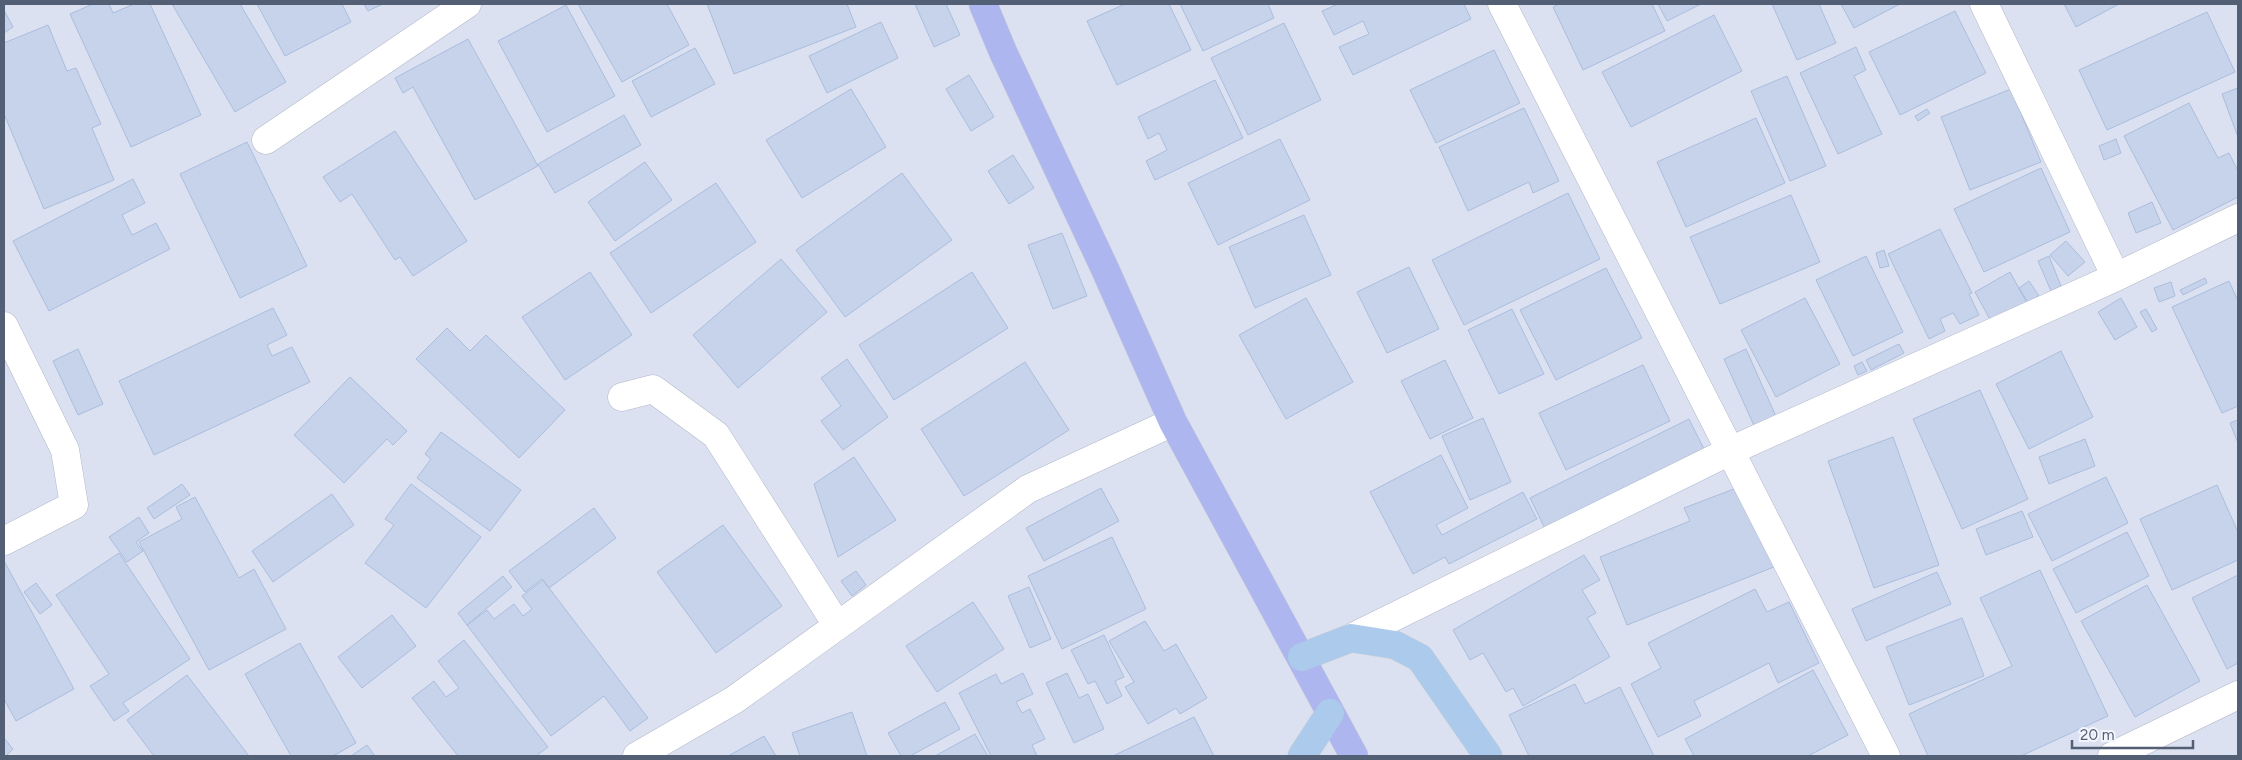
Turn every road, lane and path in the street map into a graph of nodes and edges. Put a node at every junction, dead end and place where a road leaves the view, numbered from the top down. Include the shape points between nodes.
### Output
1 (983, 4) edge
2 (1502, 4) edge
3 (1984, 4) edge
4 (458, 6) edge
5 (266, 140) dead end
6 (2238, 218) edge
7 (2116, 277) junction
8 (4, 326) edge
9 (622, 397) dead end
10 (1173, 422) junction
11 (1730, 451) junction
12 (4, 540) edge
13 (837, 624) junction
14 (1351, 638) junction
15 (1302, 657) junction
16 (2238, 695) edge
17 (1330, 713) junction
18 (637, 756) edge
19 (1302, 756) edge
20 (1354, 756) edge
21 (1488, 756) edge
22 (1886, 756) edge
23 (2112, 756) edge

1 - 10 main road
2 - 11 street
3 - 7 street
4 - 5 street
6 - 7 street
7 - 11 street
8 - 12 street via 65,450 74,505
9 - 13 street via 653,389 716,435
10 - 13 street via 1028,489
10 - 15 main road
11 - 14 street
11 - 22 street
13 - 18 street via 734,700
14 - 15 highway
14 - 21 highway via 1396,645 1420,658
15 - 17 main road
16 - 23 street
17 - 19 highway
17 - 20 main road

